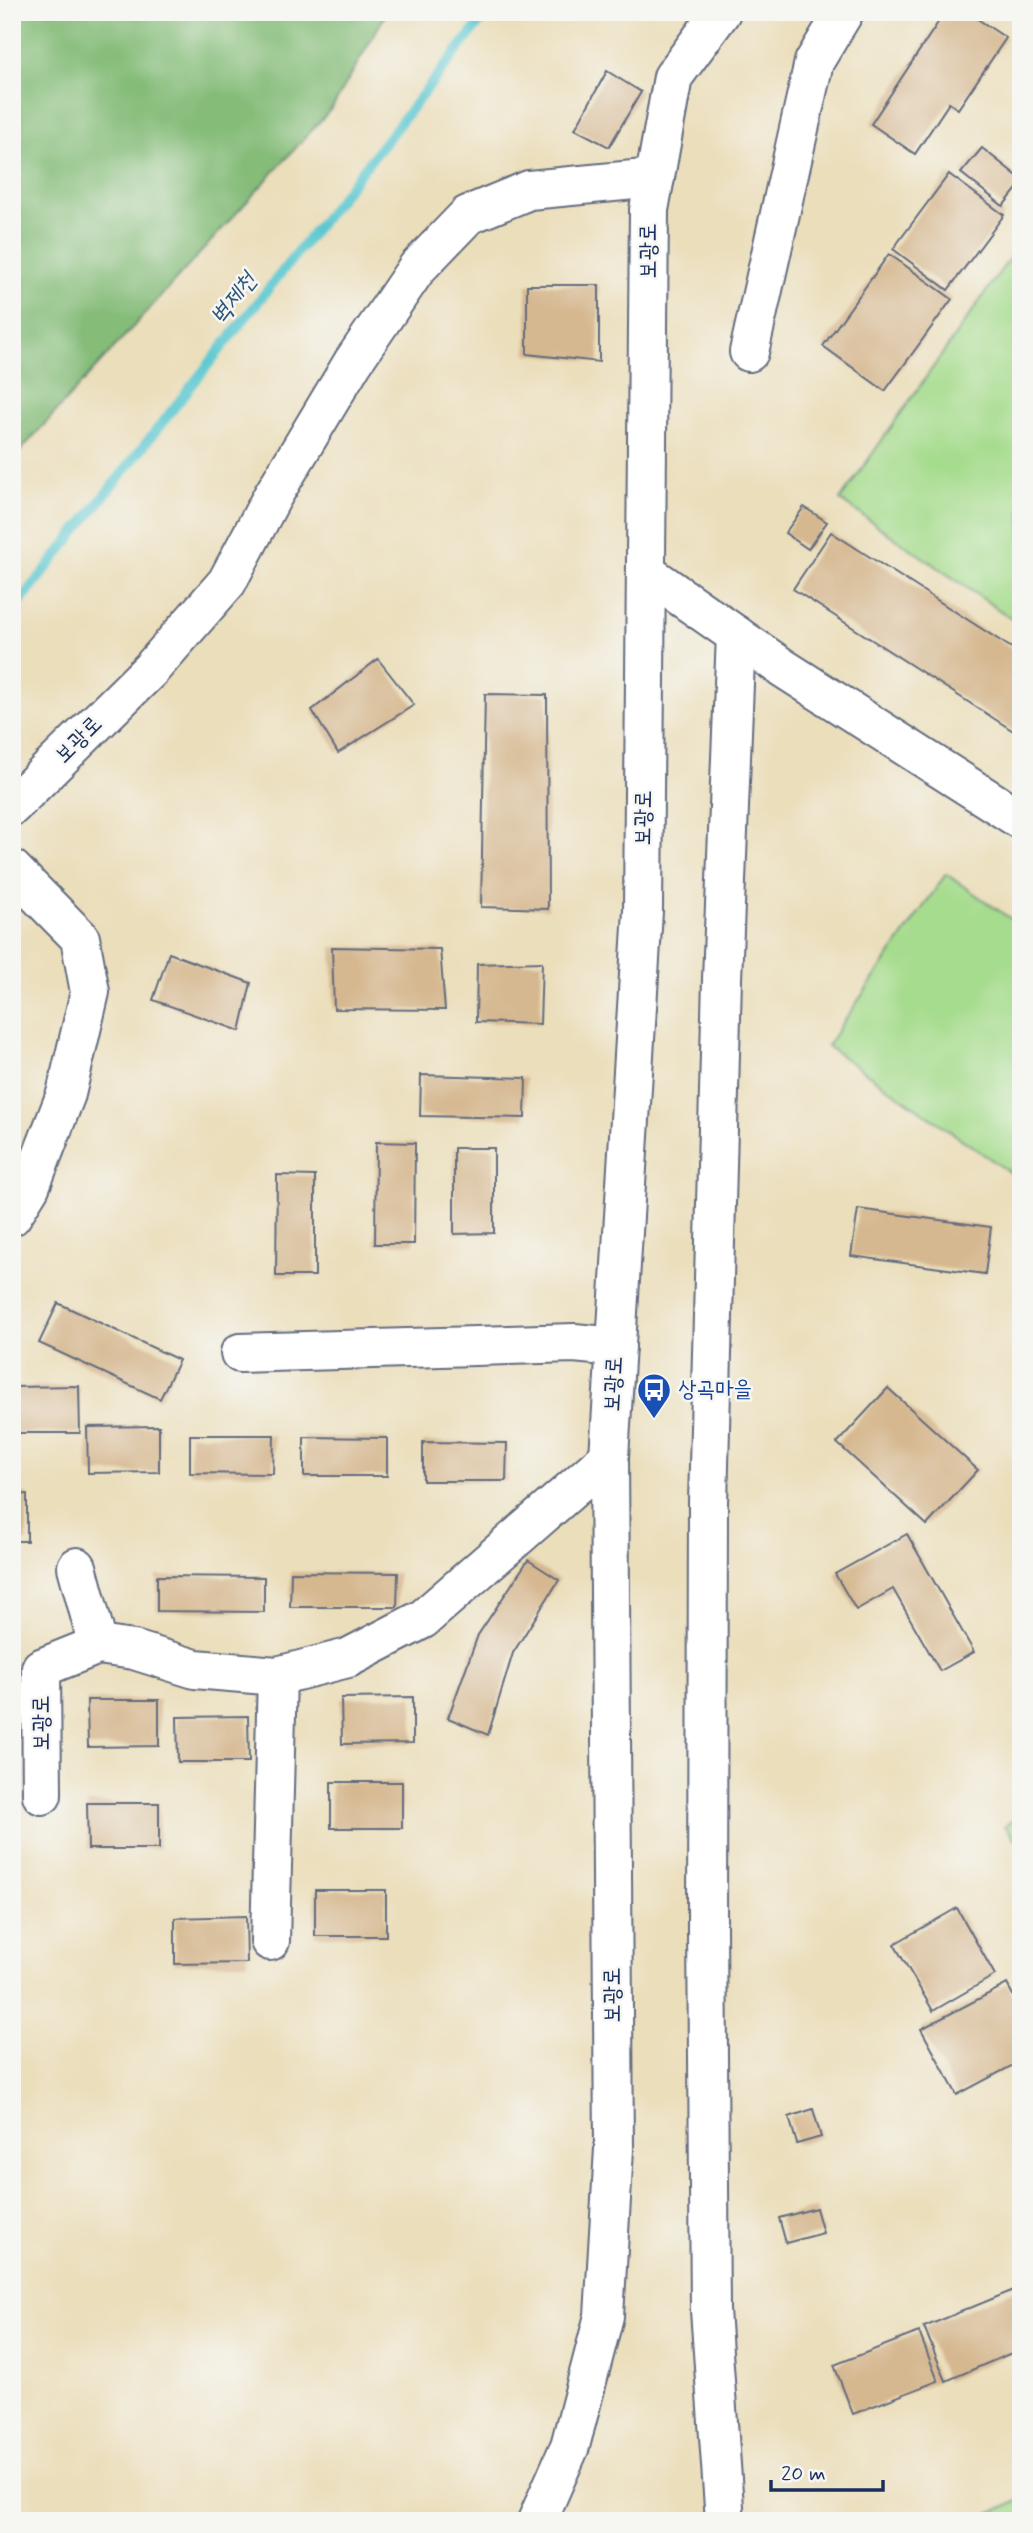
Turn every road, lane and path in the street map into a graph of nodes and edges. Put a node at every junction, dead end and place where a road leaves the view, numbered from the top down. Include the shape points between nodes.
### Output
1 (721, 12) edge
2 (844, 12) edge
3 (655, 178) junction
4 (749, 352) dead end
5 (647, 573) junction
6 (736, 635) junction
7 (12, 806) edge
8 (1021, 820) edge
9 (12, 869) edge
10 (12, 1216) edge
11 (616, 1347) junction
12 (240, 1353) dead end
13 (609, 1457) junction
14 (77, 1567) dead end
15 (98, 1645) junction
16 (276, 1676) junction
17 (42, 1795) dead end
18 (270, 1941) dead end
19 (537, 2521) edge
20 (725, 2521) edge

1 - 3 main road, 보광로 via 673,77
2 - 4 main road via 814,62
3 - 5 main road, 보광로 via 649,210
3 - 7 main road, 보광로 via 530,190 468,215 416,268 354,362 272,497 227,582 151,669
5 - 6 main road
5 - 11 main road, 보광로 via 643,911
6 - 8 main road
6 - 20 main road via 708,1503 710,2310
9 - 10 main road via 80,938 90,992 66,1094 30,1187
11 - 12 main road via 574,1343
11 - 13 main road, 보광로
13 - 16 main road, 보광로 via 424,1619 348,1658
13 - 19 main road, 보광로 via 614,2149 604,2316 570,2446
14 - 15 main road
15 - 16 main road, 보광로 via 134,1650 195,1669
15 - 17 main road, 보광로 via 41,1668
16 - 18 main road

